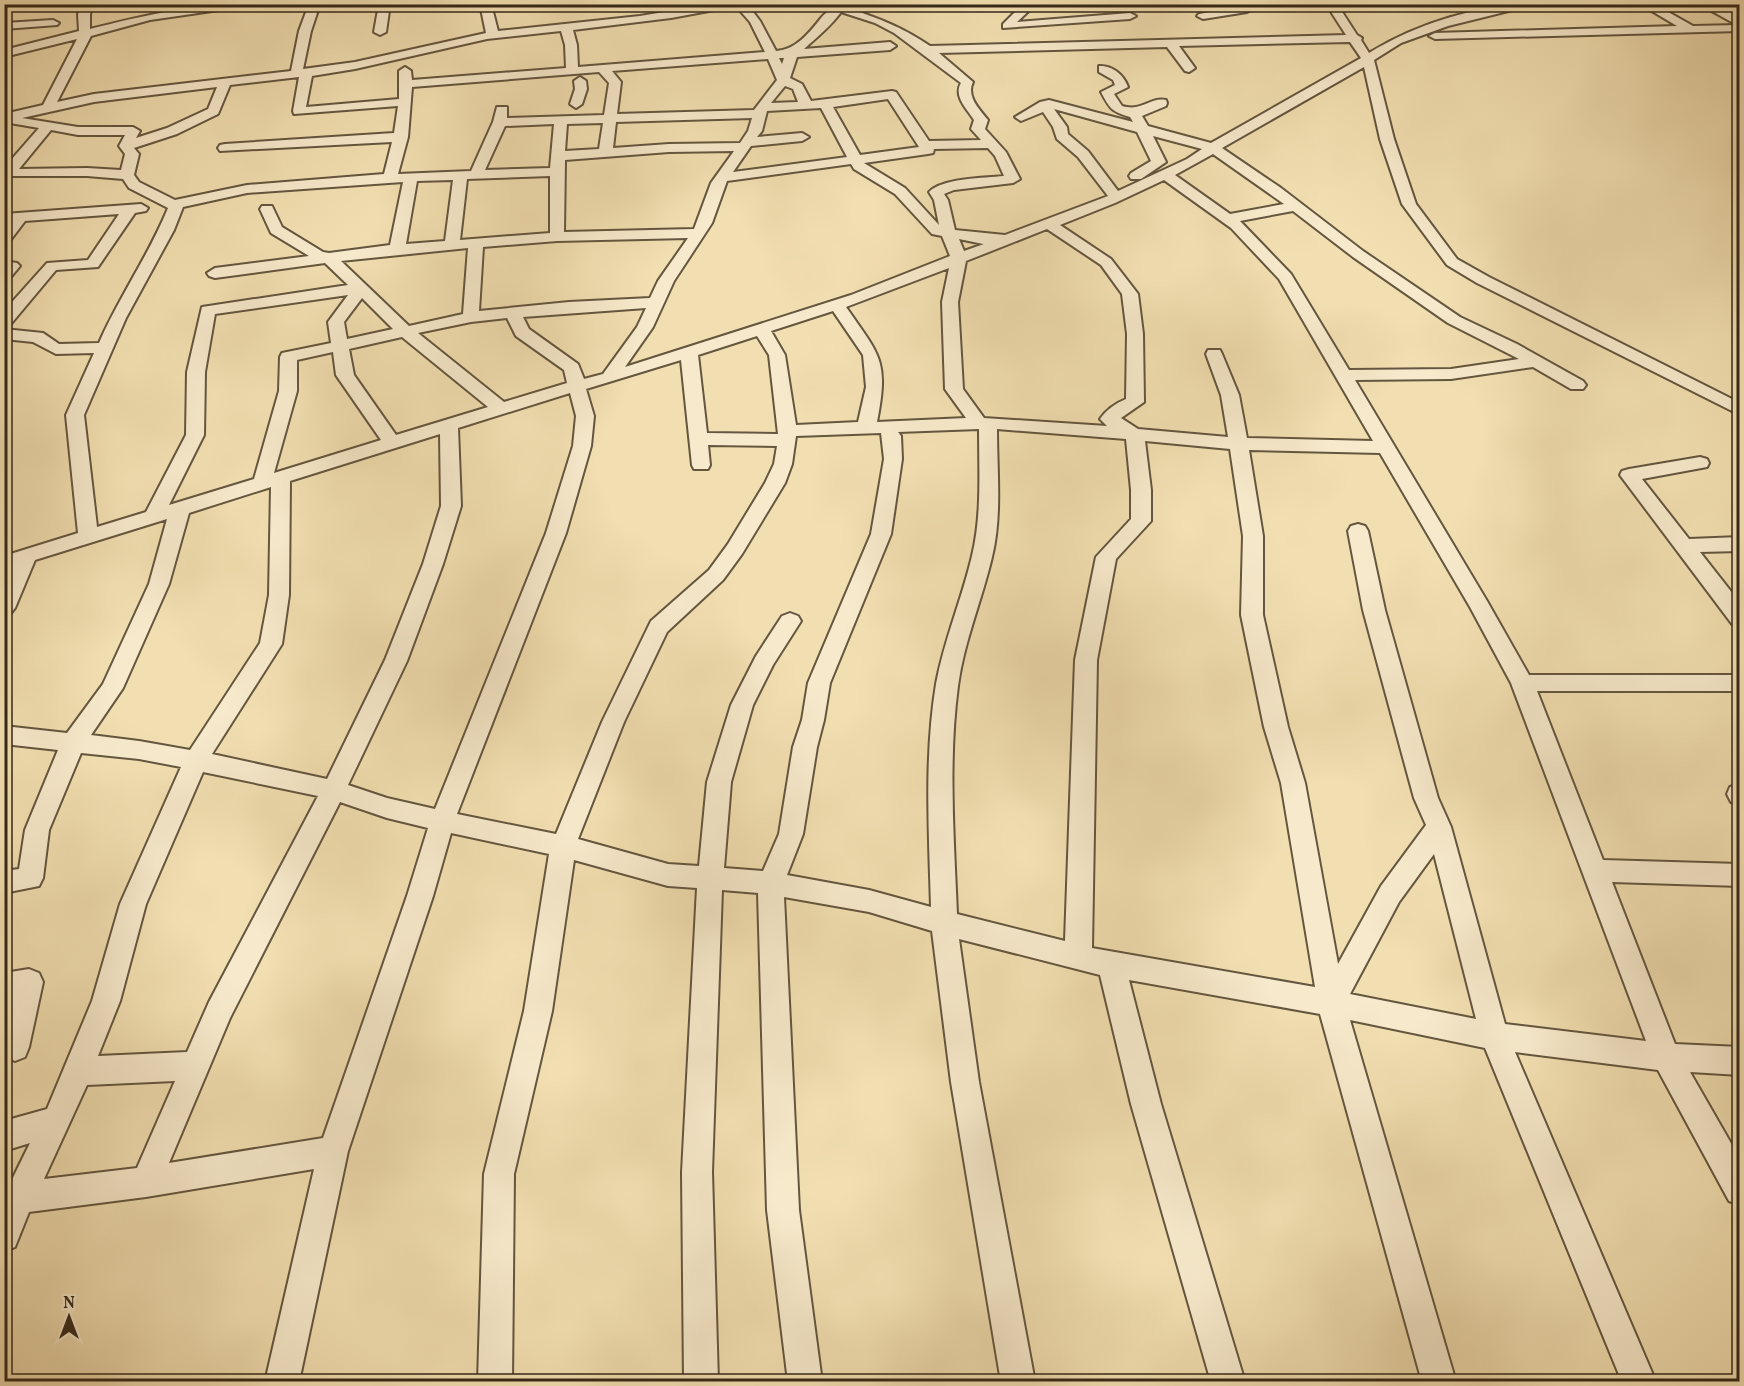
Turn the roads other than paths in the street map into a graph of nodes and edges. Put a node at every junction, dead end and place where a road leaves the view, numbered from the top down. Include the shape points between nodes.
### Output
1 (61, 4) edge
2 (89, 4) edge
3 (240, 4) edge
4 (315, 4) edge
5 (385, 4) edge
6 (485, 4) edge
7 (636, 4) edge
8 (740, 4) edge
9 (1031, 4) edge
10 (1122, 4) edge
11 (1196, 4) edge
12 (1248, 4) edge
13 (1331, 4) edge
14 (1532, 4) edge
15 (1646, 4) edge
16 (1704, 4) edge
17 (723, 5) edge
18 (841, 5) edge
19 (4, 7) edge
20 (1203, 16) junction
21 (640, 18) junction
22 (1740, 22) edge
23 (53, 24) dead end
24 (4, 26) edge
25 (1007, 26) junction
26 (566, 27) junction
27 (1740, 28) edge
28 (1691, 29) junction
29 (1140, 31) junction
30 (380, 32) dead end
31 (85, 35) junction
32 (493, 36) junction
33 (1410, 36) junction
34 (1356, 38) junction
35 (59, 40) junction
36 (1223, 42) junction
37 (1171, 44) junction
38 (4, 45) edge
39 (890, 46) dead end
40 (990, 49) junction
41 (924, 50) junction
42 (792, 53) junction
43 (4, 54) edge
44 (772, 55) junction
45 (1368, 60) junction
46 (374, 63) junction
47 (601, 67) junction
48 (1189, 68) dead end
49 (1103, 69) dead end
50 (572, 70) junction
51 (301, 74) junction
52 (783, 80) junction
53 (580, 81) dead end
54 (225, 82) junction
55 (406, 84) junction
56 (403, 102) junction
57 (1161, 103) dead end
58 (576, 104) dead end
59 (825, 104) junction
60 (806, 105) junction
61 (1045, 105) junction
62 (49, 107) junction
63 (760, 111) junction
64 (1134, 114) junction
65 (5, 117) edge
66 (1021, 117) dead end
67 (611, 118) junction
68 (561, 119) junction
69 (48, 126) junction
70 (1141, 127) junction
71 (401, 137) junction
72 (802, 138) dead end
73 (990, 144) junction
74 (746, 145) junction
75 (925, 145) junction
76 (126, 146) junction
77 (225, 148) dead end
78 (1213, 148) junction
79 (606, 154) junction
80 (558, 156) junction
81 (856, 160) junction
82 (557, 172) junction
83 (1165, 174) junction
84 (127, 175) junction
85 (468, 176) junction
86 (390, 177) junction
87 (411, 177) junction
88 (724, 177) junction
89 (1112, 192) junction
90 (1278, 192) junction
91 (175, 205) junction
92 (1296, 206) junction
93 (130, 209) junction
94 (267, 209) dead end
95 (1270, 211) junction
96 (12, 217) edge
97 (1227, 219) junction
98 (1057, 221) junction
99 (698, 233) junction
100 (949, 234) junction
101 (557, 237) junction
102 (1012, 238) junction
103 (4, 239) edge
104 (476, 243) junction
105 (1254, 244) junction
106 (452, 245) junction
107 (397, 249) junction
108 (329, 258) junction
109 (959, 259) junction
110 (4, 266) edge
111 (215, 273) dead end
112 (4, 275) edge
113 (361, 288) junction
114 (657, 302) junction
115 (836, 304) junction
116 (513, 313) junction
117 (471, 317) junction
118 (4, 322) edge
119 (761, 328) junction
120 (405, 331) junction
121 (4, 334) edge
122 (339, 345) junction
123 (105, 348) junction
124 (690, 351) junction
125 (1214, 354) dead end
126 (1535, 362) junction
127 (1344, 375) junction
128 (609, 378) junction
129 (1577, 385) dead end
130 (575, 386) junction
131 (502, 410) junction
132 (1740, 410) edge
133 (983, 423) junction
134 (449, 426) junction
135 (876, 428) junction
136 (1135, 435) junction
137 (787, 436) junction
138 (700, 439) junction
139 (393, 444) junction
140 (1239, 444) junction
141 (1387, 447) junction
142 (1700, 463) dead end
143 (701, 465) dead end
144 (272, 480) junction
145 (180, 508) junction
146 (154, 516) junction
147 (1358, 531) dead end
148 (88, 535) junction
149 (1740, 544) edge
150 (1684, 546) junction
151 (27, 556) junction
152 (4, 563) edge
153 (4, 608) edge
154 (1740, 619) edge
155 (790, 621) dead end
156 (1521, 683) junction
157 (1740, 683) edge
158 (4, 735) edge
159 (73, 743) junction
160 (195, 762) junction
161 (334, 790) junction
162 (442, 821) junction
163 (1439, 827) junction
164 (563, 846) junction
165 (1596, 871) junction
166 (1740, 875) edge
167 (710, 880) junction
168 (4, 882) edge
169 (771, 883) junction
170 (944, 923) junction
171 (1078, 957) junction
172 (1111, 965) junction
173 (4, 986) edge
174 (1331, 1003) junction
175 (1494, 1036) junction
176 (15, 1047) dead end
177 (1666, 1057) junction
178 (1740, 1061) edge
179 (196, 1066) junction
180 (78, 1071) junction
181 (57, 1121) junction
182 (4, 1136) edge
183 (333, 1151) junction
184 (146, 1182) junction
185 (1740, 1190) edge
186 (19, 1198) junction
187 (4, 1236) edge
188 (282, 1382) edge
189 (495, 1382) edge
190 (701, 1382) edge
191 (805, 1382) edge
192 (1018, 1382) edge
193 (1228, 1382) edge
194 (1439, 1382) edge
195 (1639, 1382) edge

1 - 19 street
2 - 31 street via 84,14
3 - 31 street via 150,17
4 - 51 street via 305,31
5 - 30 street
6 - 32 street
7 - 21 street
8 - 44 street via 760,27
9 - 25 street
10 - 29 street
11 - 20 street
12 - 20 street via 1247,9
13 - 34 street
14 - 33 street
15 - 28 street
16 - 22 street
17 - 21 street
18 - 41 street via 845,11 901,31
18 - 42 street via 824,26
20 - 36 street
21 - 26 street
23 - 24 street
25 - 29 street via 1061,17
25 - 40 street
26 - 32 street
26 - 50 street via 572,45
27 - 28 street
28 - 33 street
29 - 37 street
29 - 40 street
31 - 35 street
31 - 62 street
32 - 46 street
33 - 45 street
34 - 36 street
34 - 45 street
35 - 38 street
35 - 43 street
36 - 37 street
37 - 48 street
39 - 42 street
40 - 41 street
41 - 73 street via 965,79 966,99 981,120 978,129
42 - 44 street
42 - 52 street
44 - 47 street
44 - 52 street
45 - 78 street
45 - 132 street via 1387,139 1409,204 1452,262
46 - 51 street
46 - 55 street via 405,64
47 - 50 street
47 - 67 street via 615,82
49 - 64 street via 1119,78 1122,87 1107,92 1117,109
50 - 55 street
51 - 54 street
51 - 56 street via 299,111
52 - 60 street via 798,87
52 - 63 street
53 - 58 street
54 - 62 street
54 - 76 street via 213,111
55 - 56 street
56 - 71 street
57 - 64 street
59 - 60 street
59 - 75 street via 892,95
59 - 81 street
60 - 63 street
61 - 66 street
61 - 70 street
61 - 89 street via 1062,136
62 - 65 street
63 - 67 street
63 - 74 street
64 - 70 street
65 - 69 street
67 - 68 street
67 - 79 street
68 - 80 street
68 - 85 street via 501,116
69 - 76 street via 78,131 134,131
69 - 84 street via 8,174
70 - 78 street
70 - 89 street via 1159,162
71 - 77 street
71 - 86 street
72 - 74 street
73 - 75 street
73 - 100 street via 1001,155 1013,179 951,186 936,192
74 - 79 street
74 - 88 street
75 - 81 street via 928,150
76 - 84 street via 132,154
78 - 83 street
78 - 90 street
79 - 80 street
80 - 82 street
81 - 88 street
81 - 100 street via 859,166 900,191 937,231
82 - 85 street
82 - 101 street
83 - 97 street
83 - 98 street
84 - 91 street via 134,185
85 - 87 street
85 - 106 street
86 - 87 street
86 - 91 street via 247,189
87 - 107 street
88 - 99 street
89 - 98 street
90 - 92 street
90 - 95 street
91 - 93 street
91 - 123 street via 167,230
92 - 95 street
92 - 126 street via 1454,320
93 - 96 street
93 - 118 street via 93,264 52,266
94 - 108 street via 276,230
95 - 97 street
95 - 105 street via 1271,220 1257,232
96 - 103 street
97 - 105 street
98 - 102 street
98 - 136 street via 1106,262 1130,294 1135,334 1135,402 1109,419
99 - 101 street
99 - 114 street
100 - 102 street
100 - 109 street
101 - 104 street
102 - 109 street
104 - 106 street
104 - 117 street
105 - 127 street via 1285,277
106 - 107 street
107 - 108 street
108 - 111 street
108 - 113 street
109 - 115 street
109 - 133 street via 950,302 954,389
110 - 112 street via 12,266
113 - 120 street
113 - 122 street via 336,322
113 - 146 street via 208,310 196,372 195,435
114 - 116 street
114 - 128 street via 645,327
115 - 119 street
115 - 135 street via 871,355
116 - 117 street
116 - 130 street via 522,332 572,368
117 - 120 street
119 - 124 street
119 - 137 street via 777,355
120 - 122 street
120 - 131 street
121 - 123 street via 37,337 56,349
122 - 139 street via 345,375
122 - 144 street via 288,357 288,391
123 - 148 street via 75,415
124 - 128 street
124 - 138 street
125 - 140 street via 1230,395
126 - 127 street via 1451,374
126 - 129 street
127 - 141 street
128 - 130 street
130 - 131 street
130 - 162 street via 585,416 582,446 556,533
131 - 134 street
133 - 135 street
133 - 136 street
133 - 170 street via 988,524 953,654 940,771
134 - 139 street
134 - 161 street via 451,506 433,564 396,661
135 - 137 street
135 - 169 street via 892,436 893,459 881,534 819,683 791,834
136 - 140 street
136 - 171 street via 1142,490 1141,521 1106,557 1086,660
137 - 138 street
137 - 164 street via 783,464 775,483 735,549 716,575 659,627 613,722
138 - 143 street
139 - 144 street
140 - 141 street
140 - 174 street via 1253,536 1252,615 1276,728 1293,783
141 - 156 street
142 - 150 street via 1629,475
144 - 145 street
144 - 160 street via 279,595 271,644
145 - 146 street
145 - 159 street via 159,584 112,688
146 - 148 street
147 - 163 street via 1377,621 1426,798
148 - 151 street
149 - 150 street
150 - 154 street
151 - 152 street
151 - 153 street
155 - 167 street via 742,705 719,782
156 - 157 street
156 - 165 street
158 - 159 street
159 - 160 street via 139,750
159 - 168 street via 37,830 30,878
160 - 161 street
160 - 180 street via 133,904 106,1001
161 - 162 street
161 - 179 street via 219,1011
162 - 164 street
162 - 183 street
163 - 174 street via 1390,894
163 - 175 street
164 - 167 street via 668,875
164 - 189 street via 538,1011 499,1174
165 - 166 street
165 - 177 street
167 - 169 street
167 - 190 street via 697,1172
169 - 170 street via 869,901
169 - 191 street via 783,1210
170 - 171 street
170 - 192 street via 965,1082
171 - 172 street
172 - 174 street
172 - 193 street via 1146,1104
173 - 176 street via 29,982
174 - 175 street
174 - 194 street
175 - 177 street
175 - 195 street
177 - 178 street
177 - 185 street
179 - 180 street
179 - 184 street
180 - 181 street
181 - 182 street
181 - 186 street
183 - 184 street
183 - 188 street
184 - 186 street
186 - 187 street

